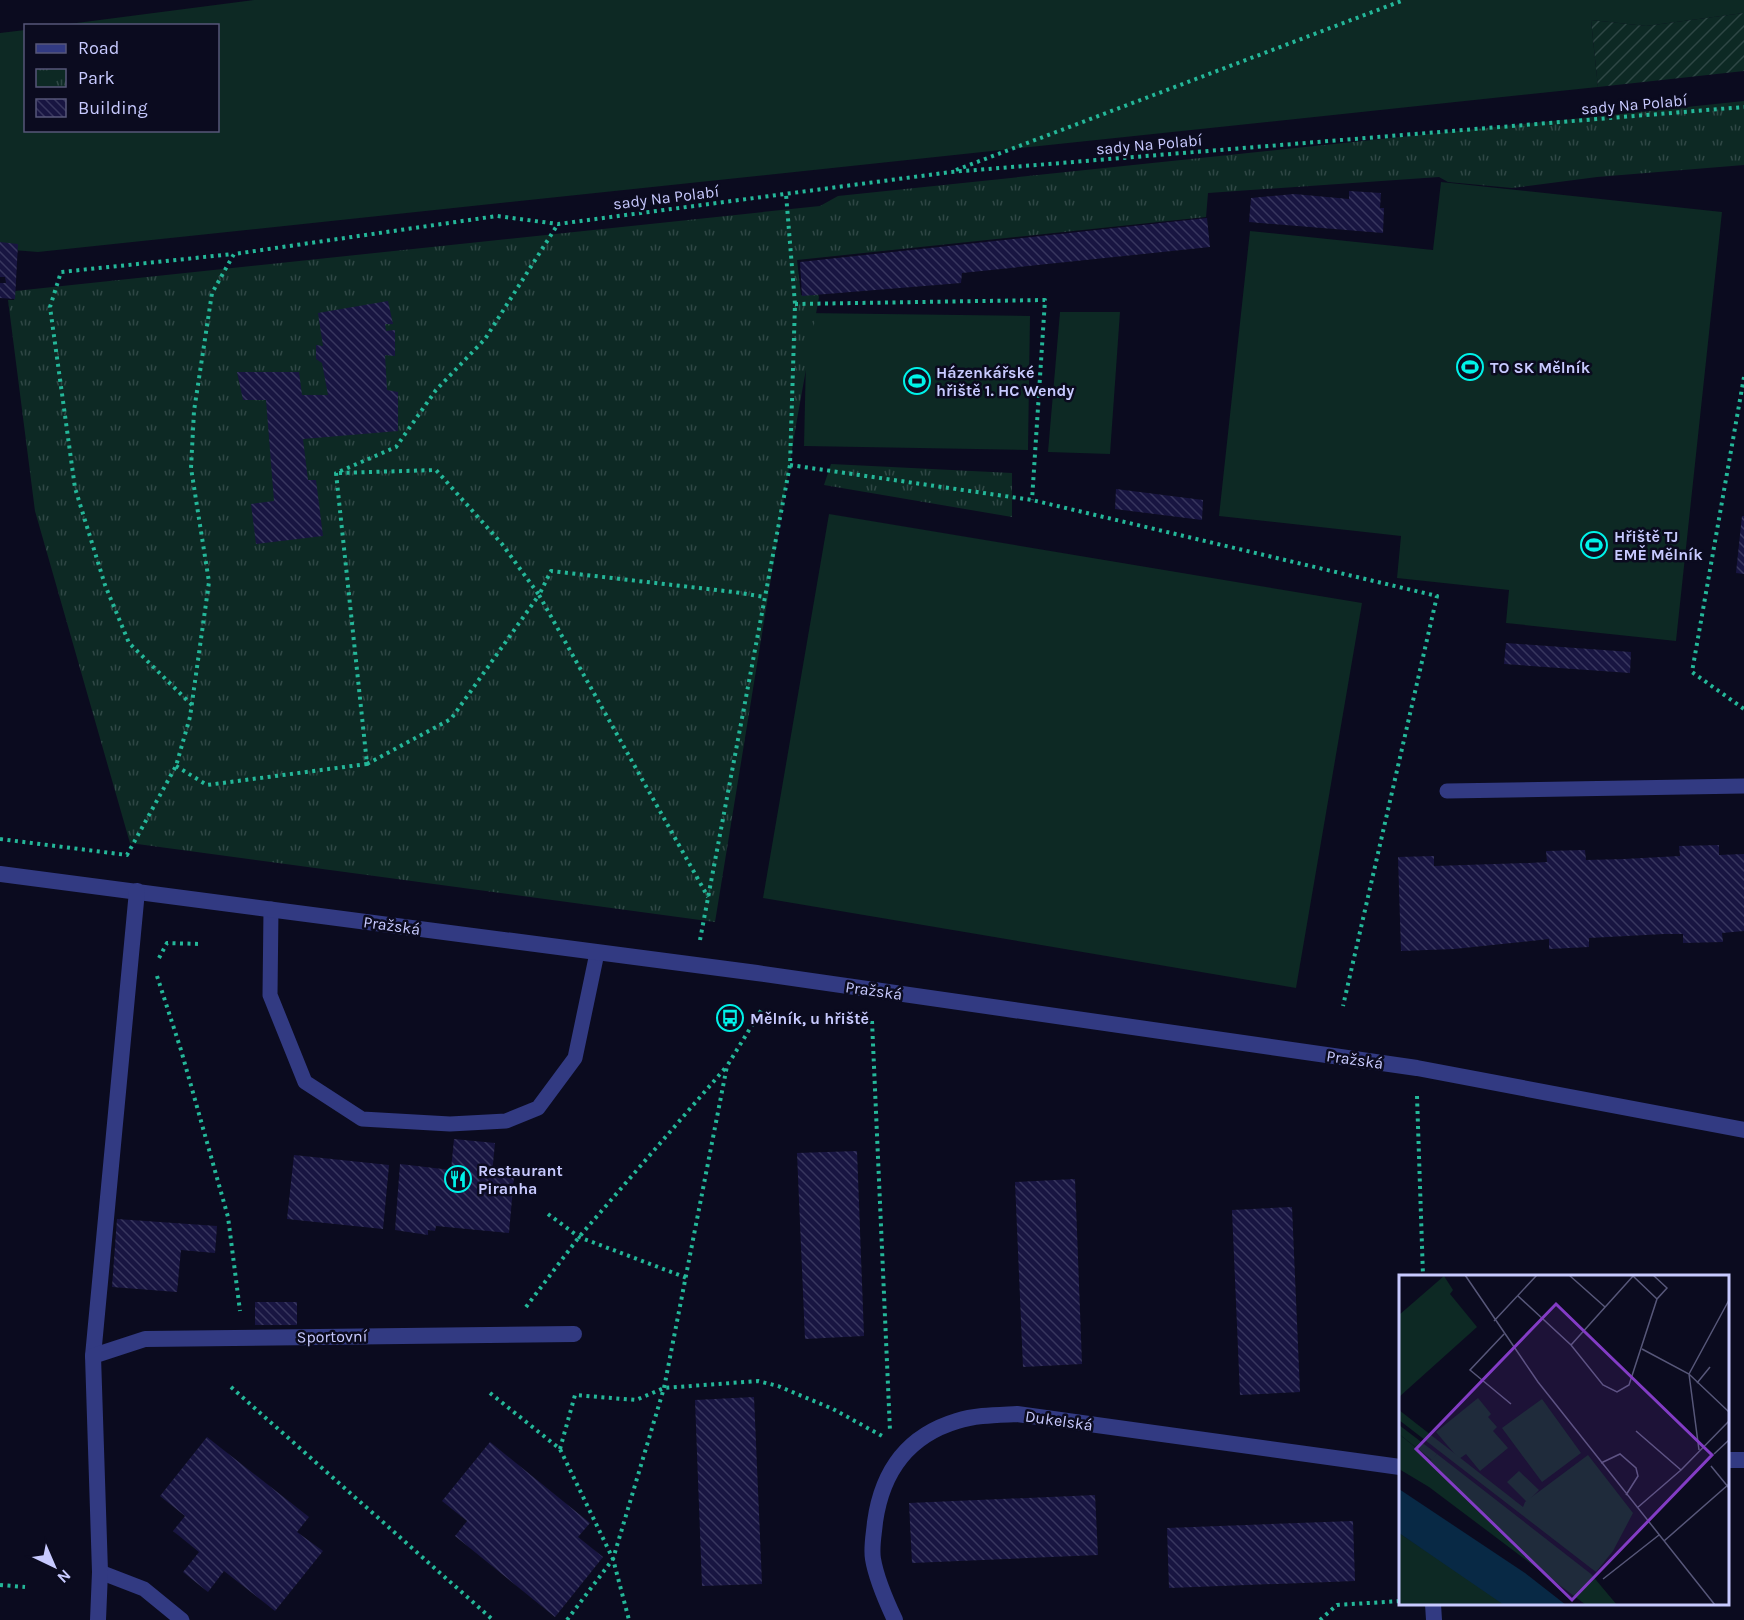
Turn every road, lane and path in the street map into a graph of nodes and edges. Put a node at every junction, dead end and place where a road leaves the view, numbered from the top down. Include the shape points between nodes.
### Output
1 (1404, 0) edge
2 (1744, 107) edge
3 (951, 172) junction
4 (786, 194) junction
5 (558, 224) junction
6 (234, 254) junction
7 (795, 304) junction
8 (1744, 377) edge
9 (790, 465) junction
10 (336, 473) junction
11 (1032, 500) junction
12 (539, 595) junction
13 (765, 597) junction
14 (192, 705) junction
15 (1744, 709) edge
16 (367, 764) junction
17 (176, 766) junction
18 (1744, 786) edge
19 (1447, 791) dead end
20 (0, 839) edge
21 (0, 874) edge
22 (137, 891) junction
23 (708, 897) junction
24 (271, 909) junction
25 (201, 944) dead end
26 (597, 952) junction
27 (158, 961) dead end
28 (695, 965) junction
29 (155, 968) dead end
30 (1343, 1006) dead end
31 (762, 1009) dead end
32 (872, 1021) dead end
33 (727, 1066) junction
34 (1417, 1068) junction
35 (1744, 1130) edge
36 (548, 1214) dead end
37 (579, 1237) junction
38 (1423, 1275) edge
39 (687, 1278) junction
40 (505, 1334) junction
41 (574, 1334) dead end
42 (243, 1337) junction
43 (93, 1356) junction
44 (231, 1387) dead end
45 (664, 1388) junction
46 (490, 1393) dead end
47 (560, 1449) junction
48 (1399, 1467) edge
49 (613, 1559) junction
50 (100, 1572) junction
51 (0, 1585) edge
52 (25, 1587) dead end
53 (1399, 1601) edge
54 (1433, 1605) edge
55 (98, 1620) edge
56 (182, 1620) edge
57 (493, 1620) edge
58 (567, 1620) edge
59 (629, 1620) edge
60 (895, 1620) edge
61 (1320, 1620) edge
62 (1434, 1620) edge

1 - 3 path
2 - 3 path, sady Na Polabí
3 - 4 path, sady Na Polabí
4 - 5 path, sady Na Polabí
4 - 7 path
5 - 6 path, sady Na Polabí via 497,216
5 - 10 path via 485,339 436,390 396,447
6 - 14 path via 212,293 194,411 191,468 209,582
6 - 14 path, sady Na Polabí via 61,272 50,307 75,488 105,585 129,644
7 - 9 path
7 - 11 path via 1044,300
8 - 15 path via 1692,672
9 - 11 path
9 - 13 path
10 - 12 path via 436,470 502,544
10 - 16 path
11 - 30 path via 1437,596
12 - 13 path via 551,571
12 - 16 path via 451,719
12 - 23 path
13 - 23 path
14 - 17 path
16 - 17 path via 207,785
17 - 20 path via 127,855
18 - 19 lane
21 - 22 street, Pražská
22 - 24 street, Pražská
22 - 43 street
23 - 28 path
24 - 26 street, Pražská
24 - 26 lane via 270,995 305,1082 362,1119 450,1124 506,1121 538,1108 575,1058
25 - 27 path via 167,943
26 - 28 street, Pražská
28 - 34 street, Pražská
29 - 42 path via 228,1216
31 - 33 path
32 - 45 path via 890,1434 886,1438 833,1409 768,1382
33 - 37 path
33 - 39 path
34 - 35 street, Pražská
34 - 38 path
36 - 37 path
37 - 39 path
37 - 40 path
39 - 45 path
40 - 41 street, Sportovní
40 - 42 street, Sportovní
42 - 43 street, Sportovní via 145,1339
43 - 50 street
44 - 57 path
45 - 47 path via 636,1400 575,1395
45 - 49 path
46 - 47 path
47 - 49 path
48 - 60 street, Dukelská via 1017,1414 958,1421 938,1428 903,1454 888,1474 878,1500 873,1558
49 - 58 path
49 - 59 path
50 - 55 street
50 - 56 lane via 144,1589
51 - 52 path
53 - 61 path via 1337,1605
54 - 62 street

